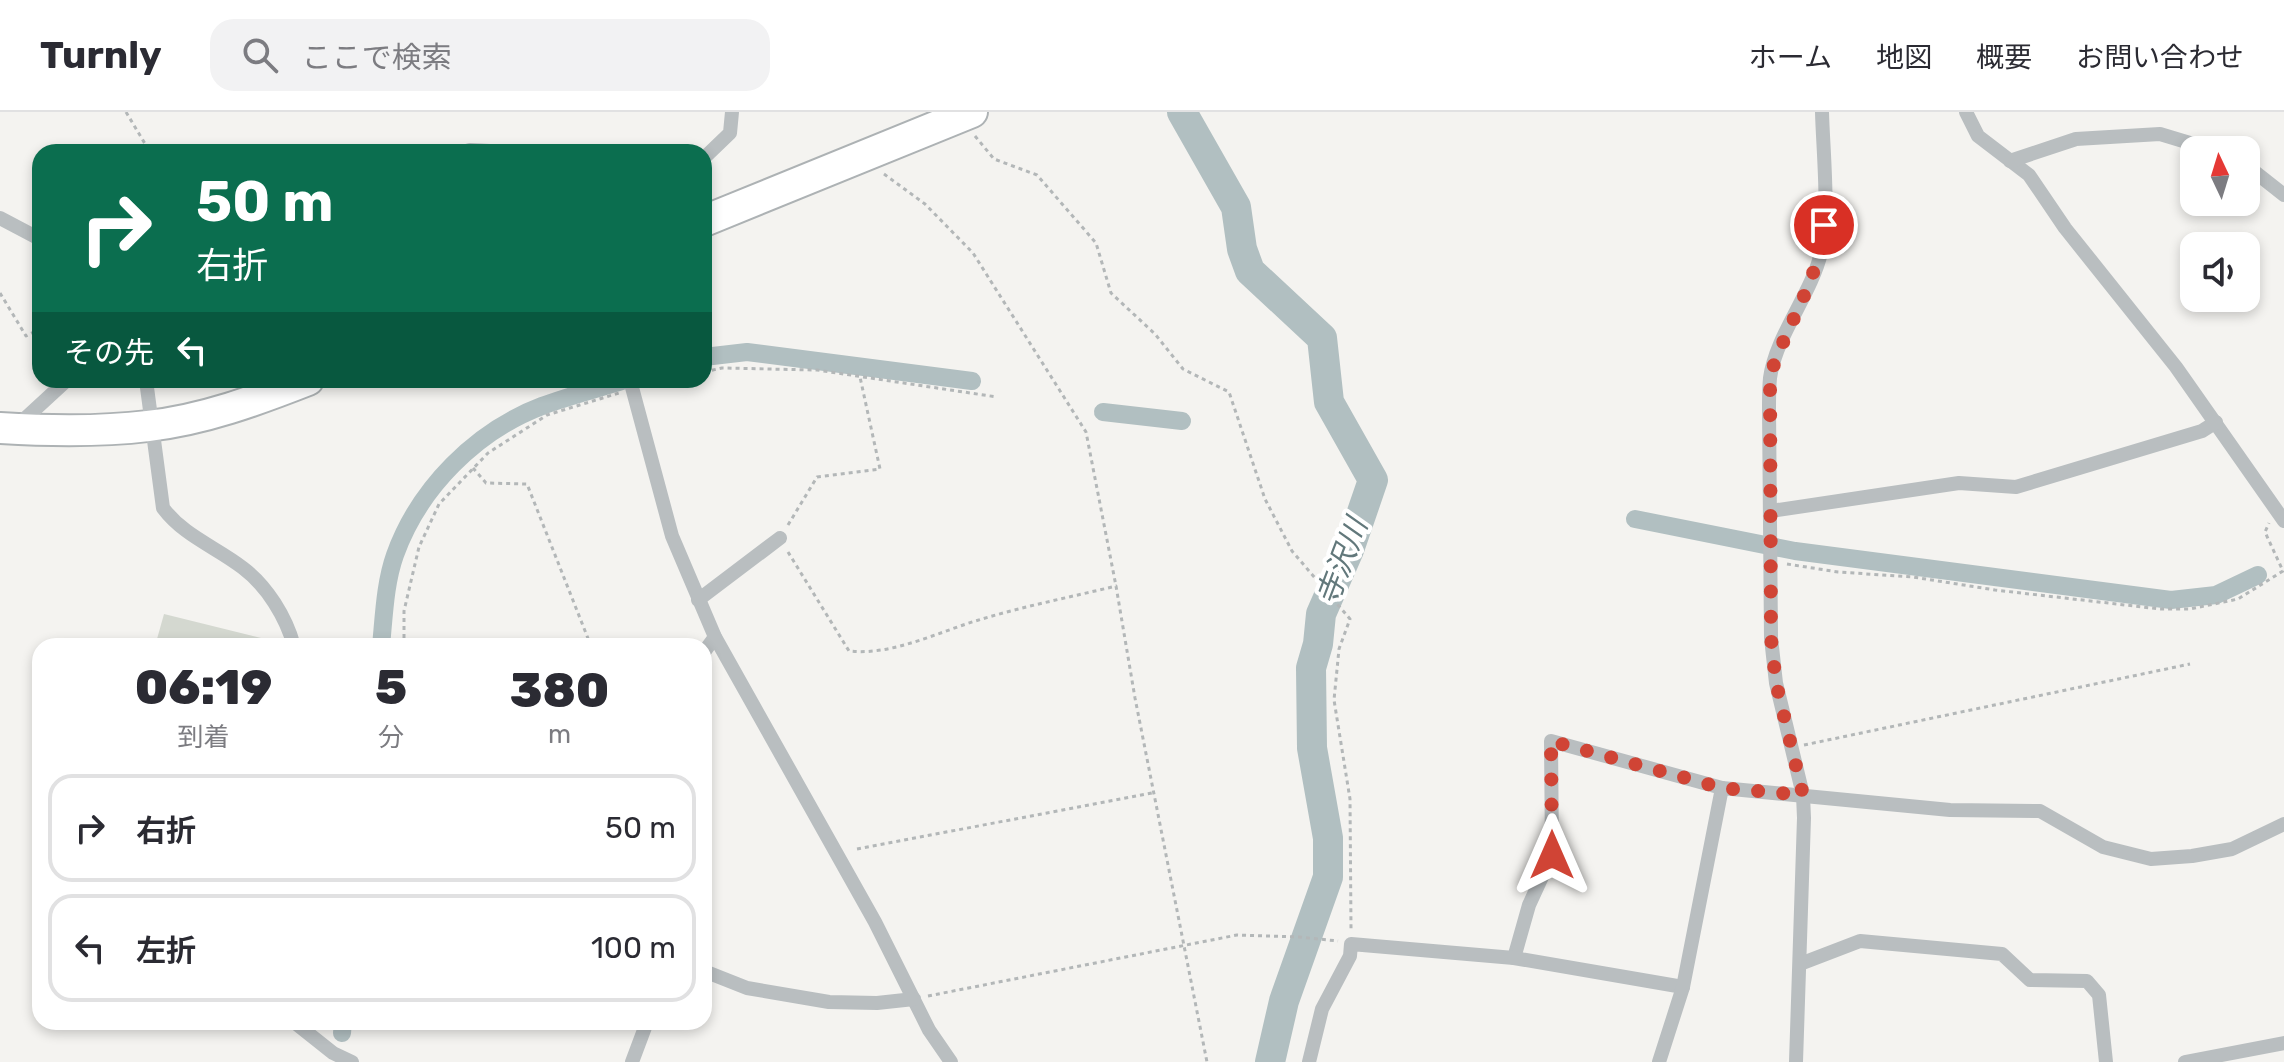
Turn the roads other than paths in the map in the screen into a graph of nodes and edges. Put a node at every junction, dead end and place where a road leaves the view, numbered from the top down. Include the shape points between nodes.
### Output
1 (732, 112) edge
2 (1822, 112) edge
3 (1966, 112) edge
4 (966, 115) edge
5 (2180, 140) edge
6 (712, 150) edge
7 (2010, 161) junction
8 (2260, 176) edge
9 (2284, 195) edge
10 (0, 218) edge
11 (712, 218) edge
12 (32, 235) edge
13 (57, 388) edge
14 (147, 388) edge
15 (285, 388) edge
16 (632, 388) edge
17 (2216, 422) junction
18 (150, 426) junction
19 (7, 428) edge
20 (1771, 511) junction
21 (2281, 517) edge
22 (780, 538) road end
23 (698, 600) junction
24 (715, 637) junction
25 (292, 638) edge
26 (712, 641) edge
27 (1722, 788) junction
28 (1803, 795) junction
29 (2284, 824) edge
30 (1514, 958) junction
31 (1800, 964) junction
32 (712, 974) edge
33 (1683, 987) junction
34 (914, 999) junction
35 (304, 1030) edge
36 (644, 1030) edge
37 (2284, 1043) edge
38 (352, 1062) edge
39 (632, 1062) edge
40 (951, 1062) edge
41 (1309, 1062) edge
42 (1659, 1062) edge
43 (1796, 1062) edge
44 (2106, 1062) edge
45 (2185, 1062) edge

1 - 6 street via 730,133
2 - 20 street via 1822,251 1770,376
3 - 7 street via 1978,136
4 - 11 main road
5 - 7 street via 2160,134 2076,139
7 - 17 street via 2029,175
8 - 9 street
10 - 12 street
13 - 19 street
14 - 18 street
15 - 18 main road via 212,414
16 - 23 street via 672,536
17 - 20 street via 2202,431 2016,487 1959,483
17 - 21 street
18 - 19 main road
18 - 25 street via 163,508 175,525 243,568 266,590
20 - 28 street via 1776,683
22 - 23 street
23 - 24 street
24 - 26 street
24 - 34 street
27 - 28 street
27 - 30 street via 1551,741 1552,855 1529,905
27 - 33 street
28 - 29 street via 1950,810 2040,811 2103,847 2151,859 2232,849
28 - 31 street
30 - 33 street
30 - 41 street via 1351,944 1322,1009
31 - 43 street
31 - 44 street via 1860,941 2002,954 2030,980 2087,981 2099,995
32 - 34 street via 747,988 829,1002
33 - 42 street
34 - 40 street
35 - 38 street
36 - 39 street
37 - 45 street

